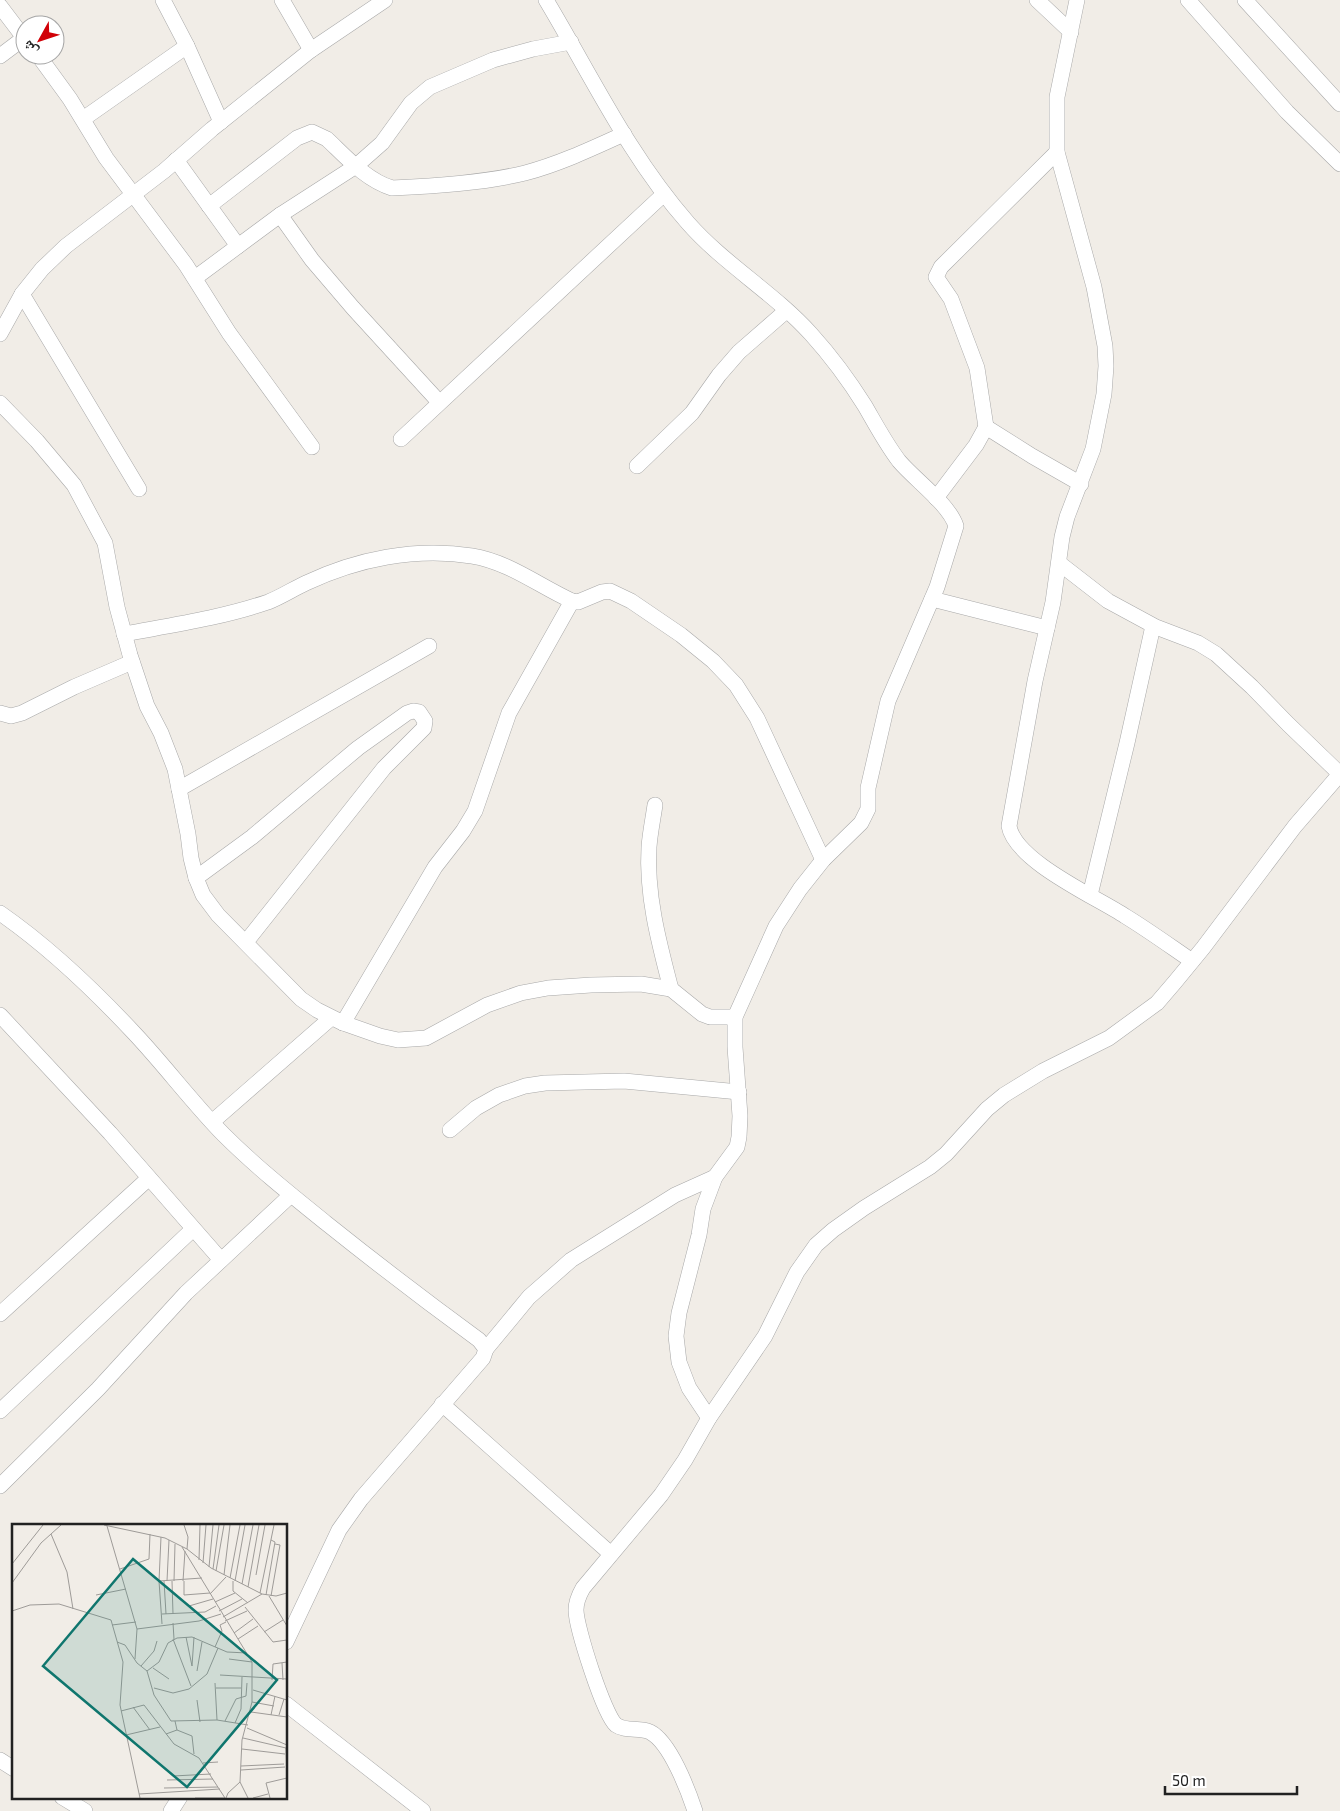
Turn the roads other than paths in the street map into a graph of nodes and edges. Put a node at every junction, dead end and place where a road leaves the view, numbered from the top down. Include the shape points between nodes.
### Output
1 (163, 0) edge
2 (282, 0) edge
3 (385, 0) edge
4 (546, 0) edge
5 (1037, 0) edge
6 (1077, 0) edge
7 (1188, 0) edge
8 (1245, 0) edge
9 (0, 6) edge
10 (15, 25) edge
11 (1071, 32) junction
12 (571, 42) junction
13 (15, 45) edge
14 (187, 46) junction
15 (311, 50) junction
16 (0, 56) edge
17 (45, 65) edge
18 (1340, 104) edge
19 (83, 119) junction
20 (221, 122) junction
21 (624, 134) junction
22 (1057, 152) junction
23 (176, 160) junction
24 (1340, 164) edge
25 (356, 166) junction
26 (133, 194) junction
27 (664, 194) junction
28 (209, 206) junction
29 (280, 215) junction
30 (238, 246) junction
31 (195, 278) junction
32 (22, 294) junction
33 (786, 310) junction
34 (0, 334) edge
35 (439, 402) junction
36 (0, 403) edge
37 (986, 427) junction
38 (401, 439) dead end
39 (312, 448) dead end
40 (637, 466) dead end
41 (1081, 484) junction
42 (139, 489) dead end
43 (936, 498) junction
44 (1060, 563) junction
45 (932, 598) junction
46 (572, 601) junction
47 (1153, 626) junction
48 (1047, 628) junction
49 (124, 634) junction
50 (429, 646) dead end
51 (132, 662) junction
52 (0, 713) edge
53 (1340, 774) edge
54 (179, 789) junction
55 (656, 805) dead end
56 (823, 860) junction
57 (196, 878) junction
58 (1090, 895) junction
59 (0, 912) edge
60 (246, 942) junction
61 (1192, 961) junction
62 (671, 989) junction
63 (0, 1015) edge
64 (735, 1017) junction
65 (337, 1021) junction
66 (739, 1092) junction
67 (212, 1122) junction
68 (450, 1130) dead end
69 (149, 1178) junction
70 (715, 1178) junction
71 (291, 1195) junction
72 (192, 1230) junction
73 (221, 1260) junction
74 (0, 1314) edge
75 (486, 1349) junction
76 (442, 1404) junction
77 (0, 1411) edge
78 (709, 1418) junction
79 (0, 1486) edge
80 (611, 1554) junction
81 (288, 1638) edge
82 (288, 1706) edge
83 (0, 1760) edge
84 (12, 1768) edge
85 (64, 1798) edge
86 (179, 1798) edge
87 (85, 1811) edge
88 (171, 1811) edge
89 (423, 1811) edge
90 (695, 1811) edge

1 - 14 street
2 - 15 street
3 - 15 street
4 - 12 street
5 - 11 street
6 - 11 street
7 - 24 street via 1287,112
8 - 18 street
9 - 10 street
11 - 22 street via 1057,97
12 - 21 street
12 - 25 street via 493,60 430,87 411,103 382,143
13 - 16 street
14 - 19 street
14 - 20 street
15 - 20 street
17 - 19 street
19 - 26 street
20 - 23 street
21 - 25 street via 578,155 523,174 484,180 392,188
21 - 27 street
22 - 37 street via 936,275 956,310 977,368
22 - 41 street via 1088,261 1105,346 1104,394 1093,449
23 - 26 street
23 - 28 street
25 - 28 street via 326,139 307,133 288,144
25 - 29 street
26 - 31 street
26 - 32 street via 66,246
27 - 33 street via 706,242
27 - 35 street
28 - 30 street
29 - 30 street
29 - 35 street via 318,266
30 - 31 street
31 - 39 street via 229,333
32 - 34 street
32 - 42 street
33 - 40 street via 739,352 692,413
33 - 43 street via 812,335 836,367 899,461
35 - 38 street
36 - 49 street via 74,485 93,519 105,543
37 - 41 street
37 - 43 street
41 - 44 street via 1067,517
43 - 45 street via 949,511 956,526 938,588
44 - 47 street via 1108,601
44 - 48 street
45 - 48 street
45 - 56 street via 888,701 867,796 868,809 861,823
46 - 49 street via 525,576 474,557 444,553 390,555 347,567 270,601 213,618
46 - 56 street via 610,592 631,601 713,661 736,685 757,718
46 - 65 street via 509,713 475,811 435,867
47 - 53 street via 1198,643 1216,654
47 - 58 street
48 - 58 street via 1009,826 1017,843 1036,861
49 - 51 street
50 - 54 street
51 - 52 street via 22,713 11,716
51 - 54 street via 175,769
53 - 61 street via 1295,826
54 - 57 street
55 - 62 street via 649,848 650,880 658,940
56 - 64 street via 776,926
57 - 60 street via 203,895 218,915
57 - 60 street via 252,837 358,748 408,713 419,712 425,721 424,728 384,768
58 - 61 street
59 - 67 street via 44,946 101,1000
60 - 65 street via 301,999
61 - 78 street via 1142,1015 1109,1038 1004,1095 930,1167 848,1219 816,1245 797,1272 765,1336
62 - 64 street via 702,1014
62 - 65 street via 641,984 591,985 521,993 488,1005 426,1038 413,1040 380,1036
63 - 69 street
64 - 66 street via 734,1047
65 - 67 street
66 - 68 street via 624,1081 545,1083 499,1095 476,1108
66 - 70 street via 737,1147
67 - 71 street
69 - 72 street
69 - 74 street
70 - 75 street via 675,1195 571,1260 530,1297
70 - 78 street via 703,1209 676,1336 679,1362 689,1388
71 - 73 street
71 - 75 street via 479,1340
72 - 73 street
72 - 77 street
73 - 79 street
75 - 76 street
76 - 80 street
76 - 81 street via 361,1499 339,1530
78 - 80 street via 661,1495
80 - 90 street via 578,1598 577,1626 583,1646 611,1719 626,1729 656,1736 672,1757
82 - 89 street
83 - 84 street
85 - 87 street
86 - 88 street

